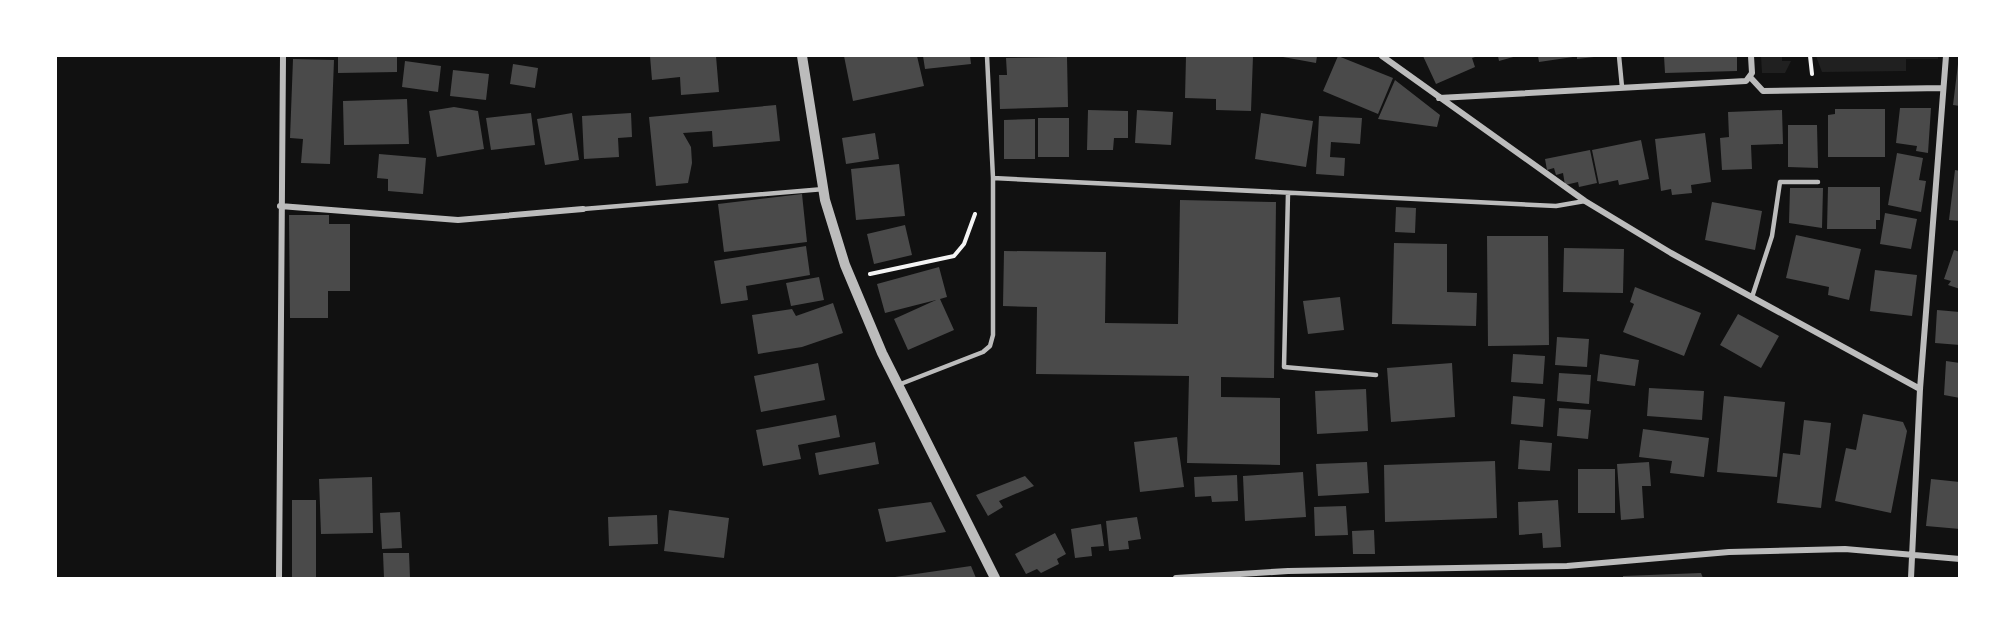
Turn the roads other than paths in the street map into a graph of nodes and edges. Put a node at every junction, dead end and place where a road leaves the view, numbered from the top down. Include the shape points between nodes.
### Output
1 (283, 56) edge
2 (802, 56) edge
3 (987, 56) edge
4 (1382, 56) edge
5 (1618, 56) edge
6 (1751, 56) edge
7 (1946, 56) edge
8 (1750, 77) junction
9 (1622, 87) junction
10 (1942, 88) junction
11 (1438, 98) junction
12 (993, 178) junction
13 (1818, 182) dead end
14 (824, 189) junction
15 (1288, 193) junction
16 (1585, 201) junction
17 (280, 206) junction
18 (584, 209) joint
19 (1752, 297) junction
20 (1376, 375) dead end
21 (898, 385) junction
22 (1920, 389) junction
23 (1911, 553) junction
24 (1959, 559) edge
25 (279, 579) edge
26 (994, 579) edge
27 (1176, 579) edge
28 (1911, 579) edge

1 - 17 street
2 - 14 street
3 - 12 lane
4 - 11 street
5 - 9 lane
6 - 8 street
7 - 10 street
8 - 9 street via 1746,81
8 - 10 street via 1763,91
9 - 11 street
10 - 22 street
11 - 16 street
12 - 15 lane
12 - 21 lane via 990,346
13 - 19 lane via 1779,183 1772,236
14 - 18 lane
14 - 21 street via 850,280
15 - 16 lane via 1556,206
15 - 20 lane via 1284,367
16 - 19 street
17 - 18 street via 458,219
17 - 25 street
19 - 22 street
21 - 26 street
22 - 23 street
23 - 24 street
23 - 27 street via 1845,549 1730,552 1567,566 1288,571
23 - 28 street

